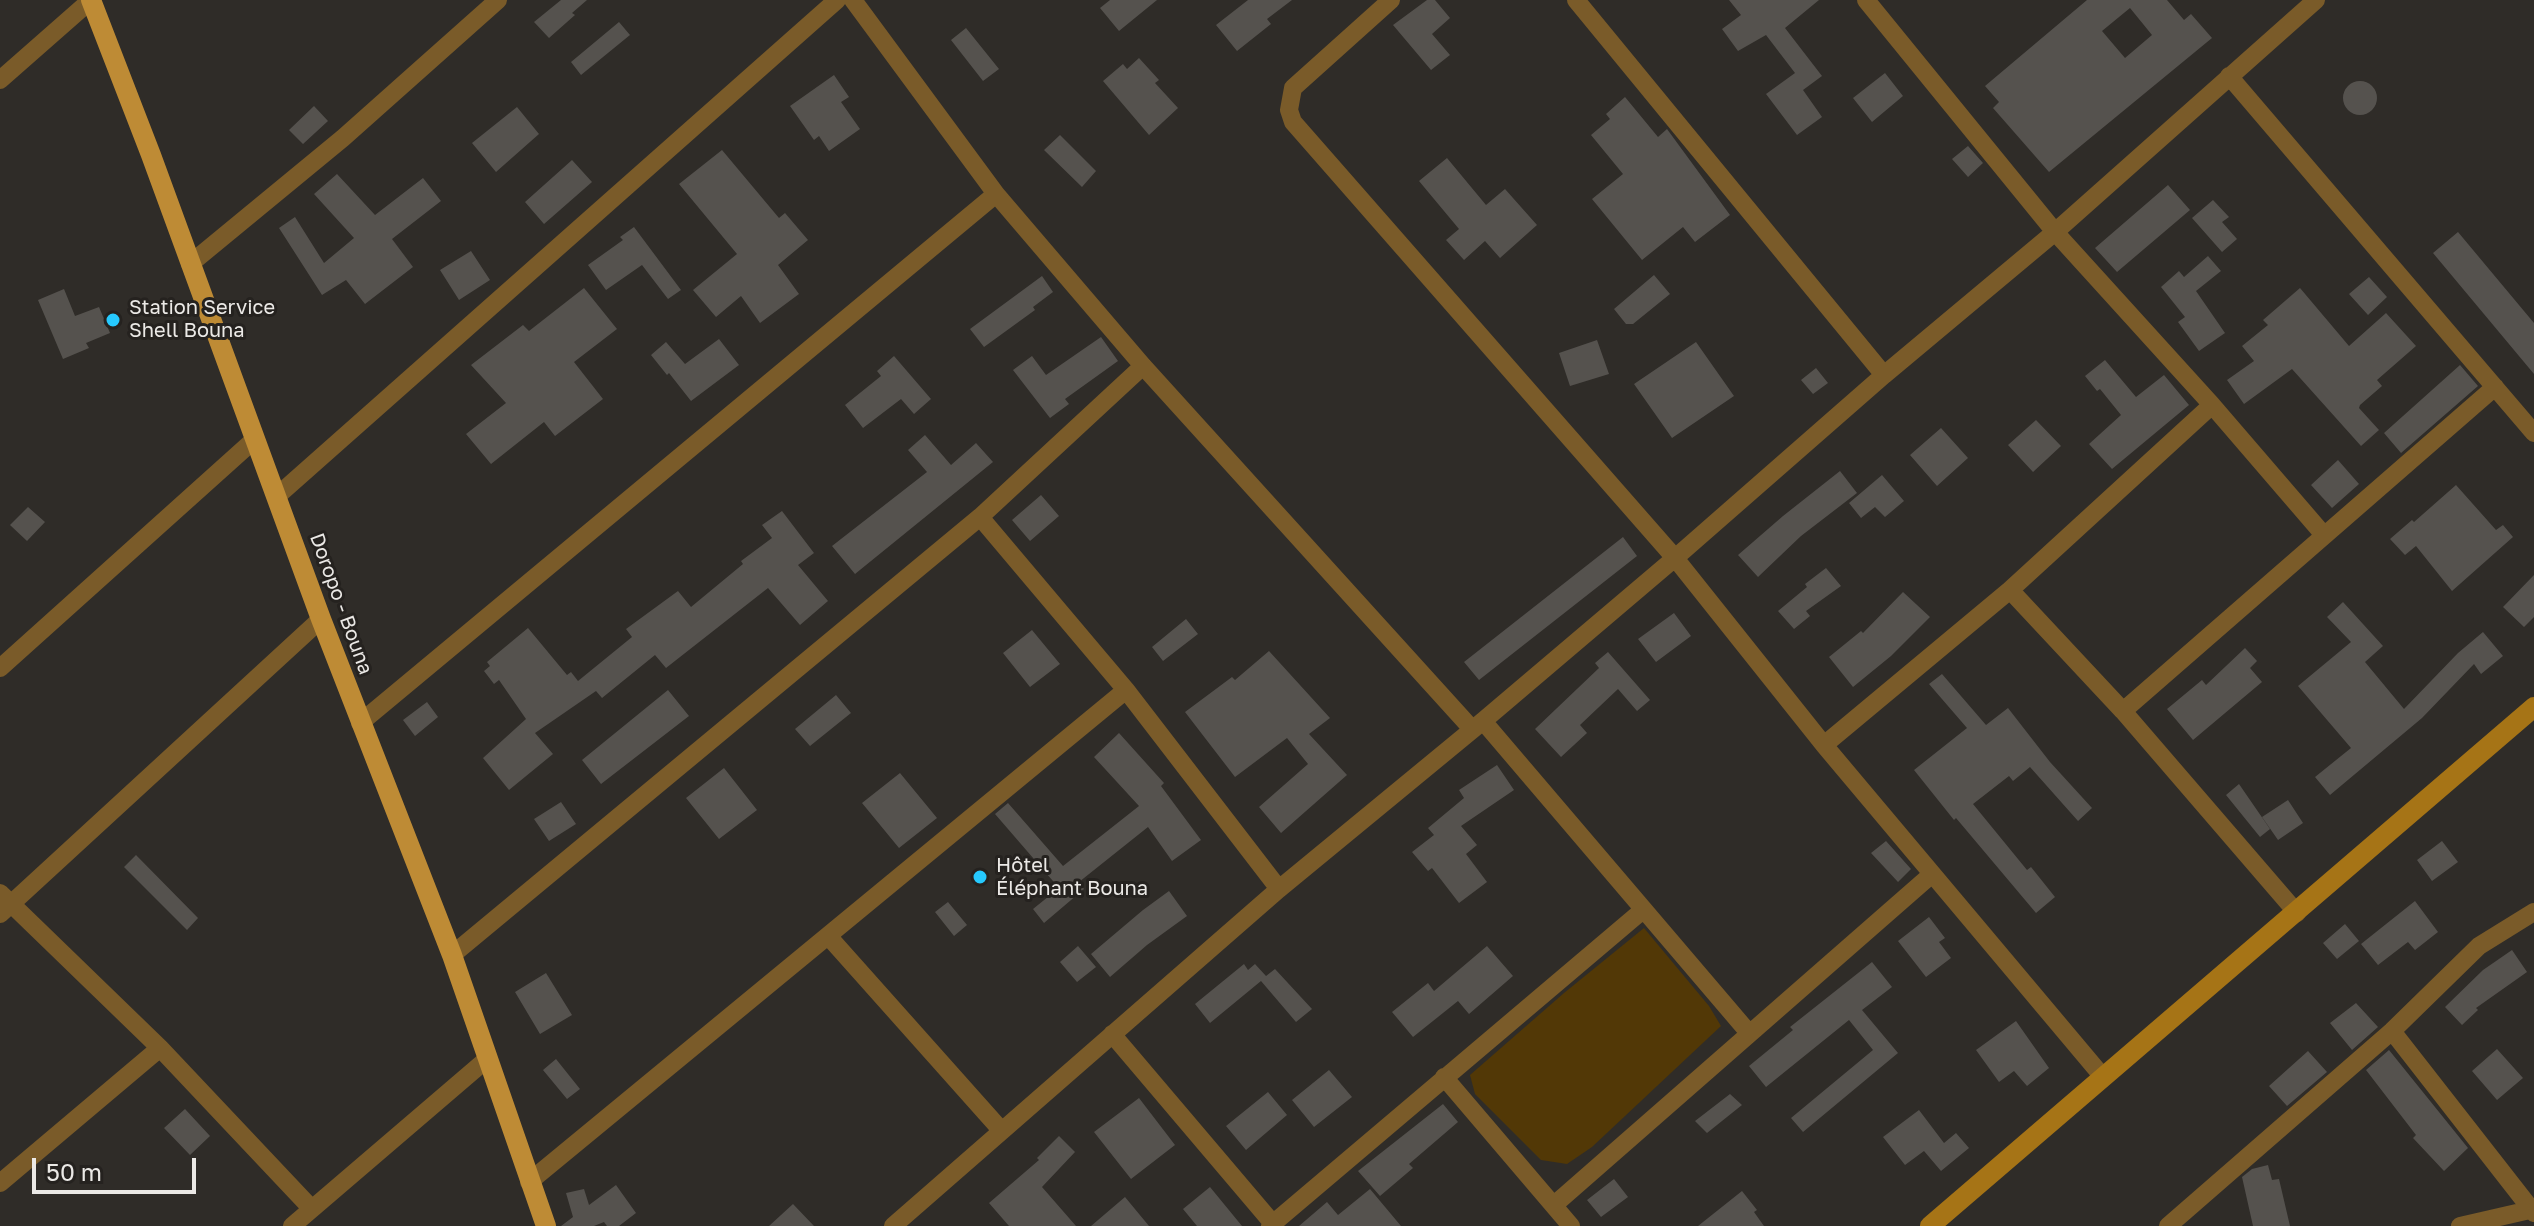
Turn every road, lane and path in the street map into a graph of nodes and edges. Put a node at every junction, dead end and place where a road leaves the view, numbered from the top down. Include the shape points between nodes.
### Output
1 (91, 0) edge
2 (498, 0) edge
3 (837, 0) edge
4 (853, 0) edge
5 (1391, 0) edge
6 (1576, 0) edge
7 (1866, 0) edge
8 (2310, 2) edge
9 (2229, 76) junction
10 (0, 80) edge
11 (996, 194) junction
12 (2055, 232) junction
13 (190, 264) junction
14 (1143, 366) junction
15 (1884, 375) junction
16 (2495, 387) junction
17 (2212, 405) junction
18 (2534, 433) edge
19 (255, 439) junction
20 (276, 497) junction
21 (980, 517) junction
22 (2323, 534) junction
23 (1675, 558) junction
24 (2010, 590) junction
25 (321, 619) junction
26 (0, 668) edge
27 (1126, 690) junction
28 (2534, 707) edge
29 (2123, 711) junction
30 (360, 723) junction
31 (1478, 725) junction
32 (1824, 745) junction
33 (1931, 875) junction
34 (1279, 889) junction
35 (3, 904) edge
36 (1643, 910) junction
37 (2534, 912) edge
38 (2297, 913) junction
39 (829, 937) junction
40 (452, 955) junction
41 (2392, 1031) junction
42 (1749, 1033) junction
43 (1112, 1034) junction
44 (160, 1048) junction
45 (487, 1059) junction
46 (1444, 1077) junction
47 (2103, 1077) junction
48 (1001, 1130) junction
49 (529, 1182) junction
50 (0, 1183) edge
51 (1554, 1205) junction
52 (311, 1208) junction
53 (2533, 1210) edge
54 (1272, 1225) edge
55 (292, 1226) edge
56 (546, 1226) edge
57 (893, 1226) edge
58 (1571, 1226) edge
59 (1930, 1226) edge
60 (2168, 1226) edge
61 (2460, 1226) edge

1 - 10 street
1 - 13 main road, Doropo - Bouna
2 - 13 street
3 - 20 street
4 - 11 street
5 - 23 street via 1293,88 1293,122
6 - 15 street
7 - 12 street
8 - 9 street
9 - 12 street
9 - 16 street
11 - 14 street
11 - 30 street
12 - 15 street
12 - 17 street
13 - 19 main road, Doropo - Bouna
14 - 21 street
14 - 31 street
15 - 23 street
16 - 18 street
16 - 22 street
17 - 22 street
17 - 24 street
19 - 20 main road, Doropo - Bouna
19 - 26 street
20 - 25 main road, Doropo - Bouna
21 - 27 street
21 - 40 street
22 - 29 street
23 - 31 street
23 - 32 street
24 - 29 street
24 - 32 street
25 - 30 main road, Doropo - Bouna
25 - 35 street
27 - 34 street
27 - 39 street
28 - 38 street
29 - 38 street
30 - 40 main road, Doropo - Bouna
31 - 34 street
31 - 36 street
32 - 33 street
33 - 42 street
33 - 47 street
34 - 43 street
35 - 44 street
36 - 42 street
36 - 46 street
37 - 41 street via 2479,946
38 - 47 street
39 - 48 street
39 - 49 street
40 - 45 main road, Doropo - Bouna
41 - 53 street
41 - 60 street
42 - 51 street
43 - 48 street
43 - 54 street
44 - 50 street
44 - 52 street
45 - 49 main road, Doropo - Bouna
45 - 52 street
46 - 51 street
46 - 54 street
47 - 59 street
48 - 57 street
49 - 56 main road, Doropo - Bouna
51 - 58 street
52 - 55 street
53 - 61 street

